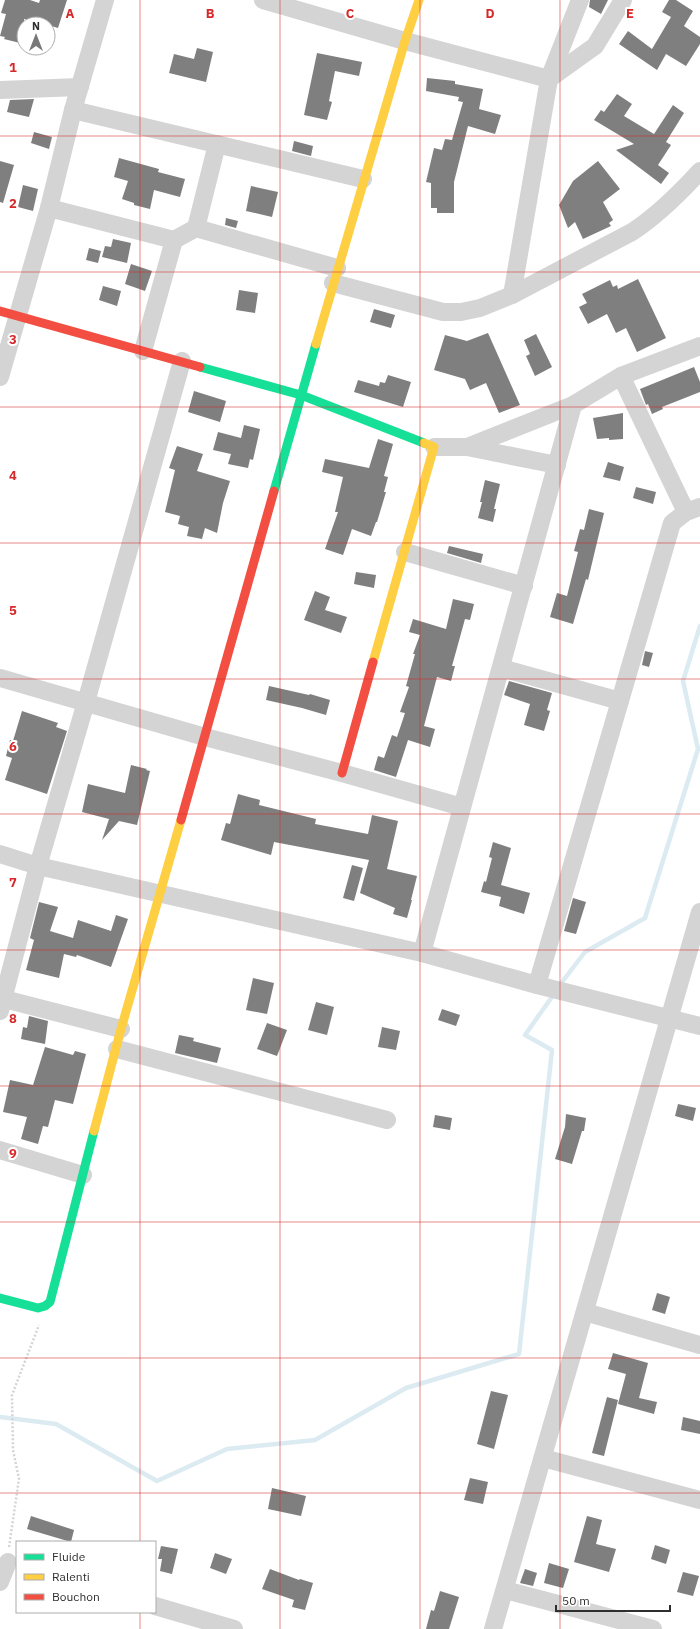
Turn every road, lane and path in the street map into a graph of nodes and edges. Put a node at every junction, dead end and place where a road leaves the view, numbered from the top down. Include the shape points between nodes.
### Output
1 (105, 0) edge
2 (263, 0) edge
3 (420, 0) edge
4 (580, 0) edge
5 (623, 0) edge
6 (405, 41) junction
7 (549, 79) junction
8 (80, 86) junction
9 (0, 90) edge
10 (74, 110) junction
11 (216, 144) junction
12 (363, 179) junction
13 (698, 179) edge
14 (49, 208) junction
15 (196, 228) junction
16 (174, 240) junction
17 (335, 275) junction
18 (512, 295) junction
19 (8, 314) edge
20 (700, 346) edge
21 (142, 351) junction
22 (182, 362) junction
23 (621, 376) junction
24 (0, 377) edge
25 (301, 396) junction
26 (574, 405) junction
27 (434, 447) junction
28 (467, 447) junction
29 (556, 465) junction
30 (693, 509) edge
31 (405, 552) junction
32 (524, 586) junction
33 (501, 668) junction
34 (0, 678) edge
35 (620, 701) junction
36 (86, 702) junction
37 (205, 737) junction
38 (342, 773) junction
39 (462, 807) junction
40 (0, 854) edge
41 (38, 866) junction
42 (158, 894) junction
43 (700, 912) edge
44 (422, 953) junction
45 (537, 985) junction
46 (1, 1003) edge
47 (670, 1019) junction
48 (700, 1026) edge
49 (121, 1029) junction
50 (117, 1049) junction
51 (387, 1120) dead end
52 (0, 1150) edge
53 (83, 1175) junction
54 (0, 1298) edge
55 (47, 1306) junction
56 (585, 1312) junction
57 (700, 1345) edge
58 (543, 1458) junction
59 (700, 1500) edge
60 (8, 1562) edge
61 (0, 1582) edge
62 (505, 1590) junction
63 (156, 1606) edge
64 (234, 1629) edge
65 (493, 1629) edge
66 (653, 1629) edge

1 - 8 street
2 - 6 street
3 - 6 street
4 - 7 street
5 - 7 street via 595,46
6 - 7 street
6 - 12 street
7 - 18 street
8 - 9 street
8 - 10 street
10 - 11 street
10 - 14 street
11 - 12 street
11 - 15 street
12 - 17 street
13 - 18 street via 632,232
14 - 16 street
14 - 19 street
15 - 16 street
15 - 17 street
16 - 21 street
17 - 18 street via 443,312 480,308
17 - 25 street
19 - 21 street
19 - 24 street
20 - 23 street
21 - 22 street
22 - 25 street
22 - 36 street
23 - 26 street
23 - 30 street
25 - 27 street
25 - 37 street
26 - 28 street
26 - 29 street
27 - 28 street
27 - 31 street
28 - 29 street
29 - 32 street
30 - 35 street via 672,523
31 - 32 street
31 - 38 street
32 - 33 street
33 - 35 street
33 - 39 street
34 - 36 street
35 - 45 street
36 - 37 street
36 - 41 street
37 - 38 street
37 - 42 street
38 - 39 street
39 - 44 street
40 - 41 street
41 - 42 street
41 - 46 street
42 - 44 street
42 - 49 street
43 - 47 street
44 - 45 street
45 - 47 street
46 - 49 street
47 - 48 street
47 - 56 street
49 - 50 street
50 - 51 street
50 - 53 street
52 - 53 street
53 - 55 street
54 - 55 street via 38,1308
55 - 60 path via 12,1395 13,1450 19,1480 10,1530
56 - 57 street
56 - 58 street
58 - 59 street
58 - 62 street
60 - 61 street
62 - 65 street
62 - 66 street
63 - 64 street

